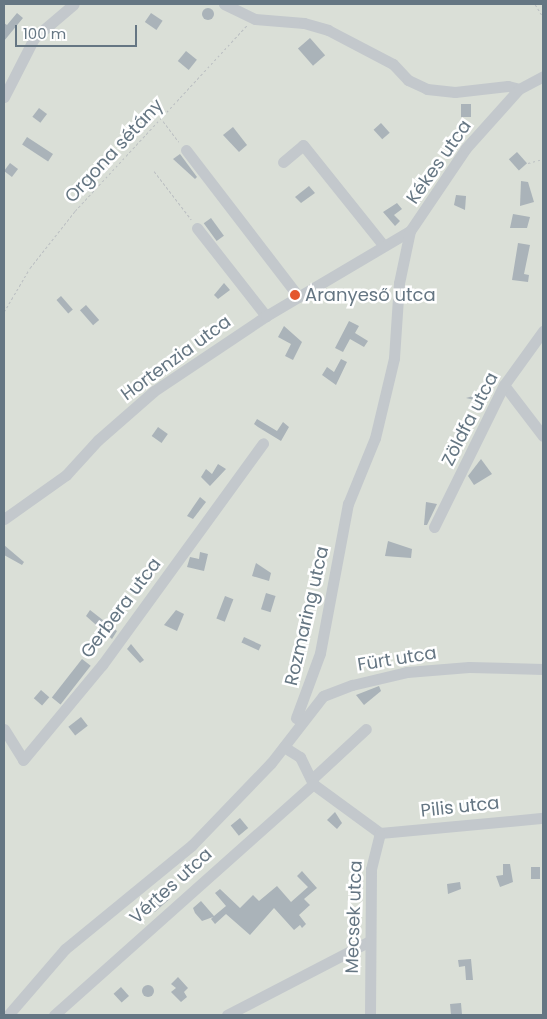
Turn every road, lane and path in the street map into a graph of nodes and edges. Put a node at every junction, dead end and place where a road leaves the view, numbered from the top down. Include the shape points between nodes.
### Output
1 (74, 4) edge
2 (224, 4) edge
3 (535, 4) edge
4 (543, 17) edge
5 (255, 18) junction
6 (543, 76) edge
7 (519, 89) junction
8 (4, 96) edge
9 (163, 120) junction
10 (186, 150) joint
11 (543, 159) edge
12 (283, 162) dead end
13 (528, 163) dead end
14 (154, 171) dead end
15 (197, 228) joint
16 (410, 231) junction
17 (383, 245) junction
18 (299, 298) junction
19 (4, 312) edge
20 (266, 316) junction
21 (543, 331) edge
22 (504, 385) junction
23 (543, 436) edge
24 (263, 443) dead end
25 (4, 518) edge
26 (434, 527) dead end
27 (543, 669) edge
28 (4, 729) edge
29 (366, 729) dead end
30 (284, 747) junction
31 (313, 781) junction
32 (543, 818) edge
33 (380, 833) junction
34 (370, 941) junction
35 (8, 1015) edge
36 (54, 1015) edge
37 (227, 1015) edge
38 (370, 1015) edge

1 - 8 street via 34,38
2 - 5 street
3 - 4 path
5 - 7 street via 304,23 328,30 393,64 408,80 427,89 455,92 508,86
5 - 9 path, Orgona sétány
6 - 7 street, Kékes utca
7 - 16 street, Kékes utca via 466,148
9 - 10 path
9 - 19 path, Orgona sétány via 75,211 30,268
10 - 18 street
11 - 13 path
12 - 17 street via 307,142
14 - 15 path
15 - 20 street
16 - 17 street, Kékes utca
16 - 30 street, Rozmaring utca via 399,283 394,358 375,438 348,504 311,686 286,735
17 - 18 street, Hortenzia utca
18 - 20 street, Hortenzia utca
20 - 25 street, Hortenzia utca via 154,391 98,440 66,475
21 - 22 street, Zöldfa utca
22 - 23 street
22 - 26 street, Zöldfa utca
24 - 28 street, Gerbera utca via 102,665 23,760
27 - 30 street, Fürt utca via 469,667 407,672 352,684 316,702
29 - 31 street, Vértes utca
30 - 31 street via 300,757
30 - 35 street, Rozmaring utca via 176,859 65,949
31 - 33 street
31 - 36 street, Vértes utca
32 - 33 street, Pilis utca
33 - 34 street, Mecsek utca via 371,869
34 - 37 street
34 - 38 street, Mecsek utca

